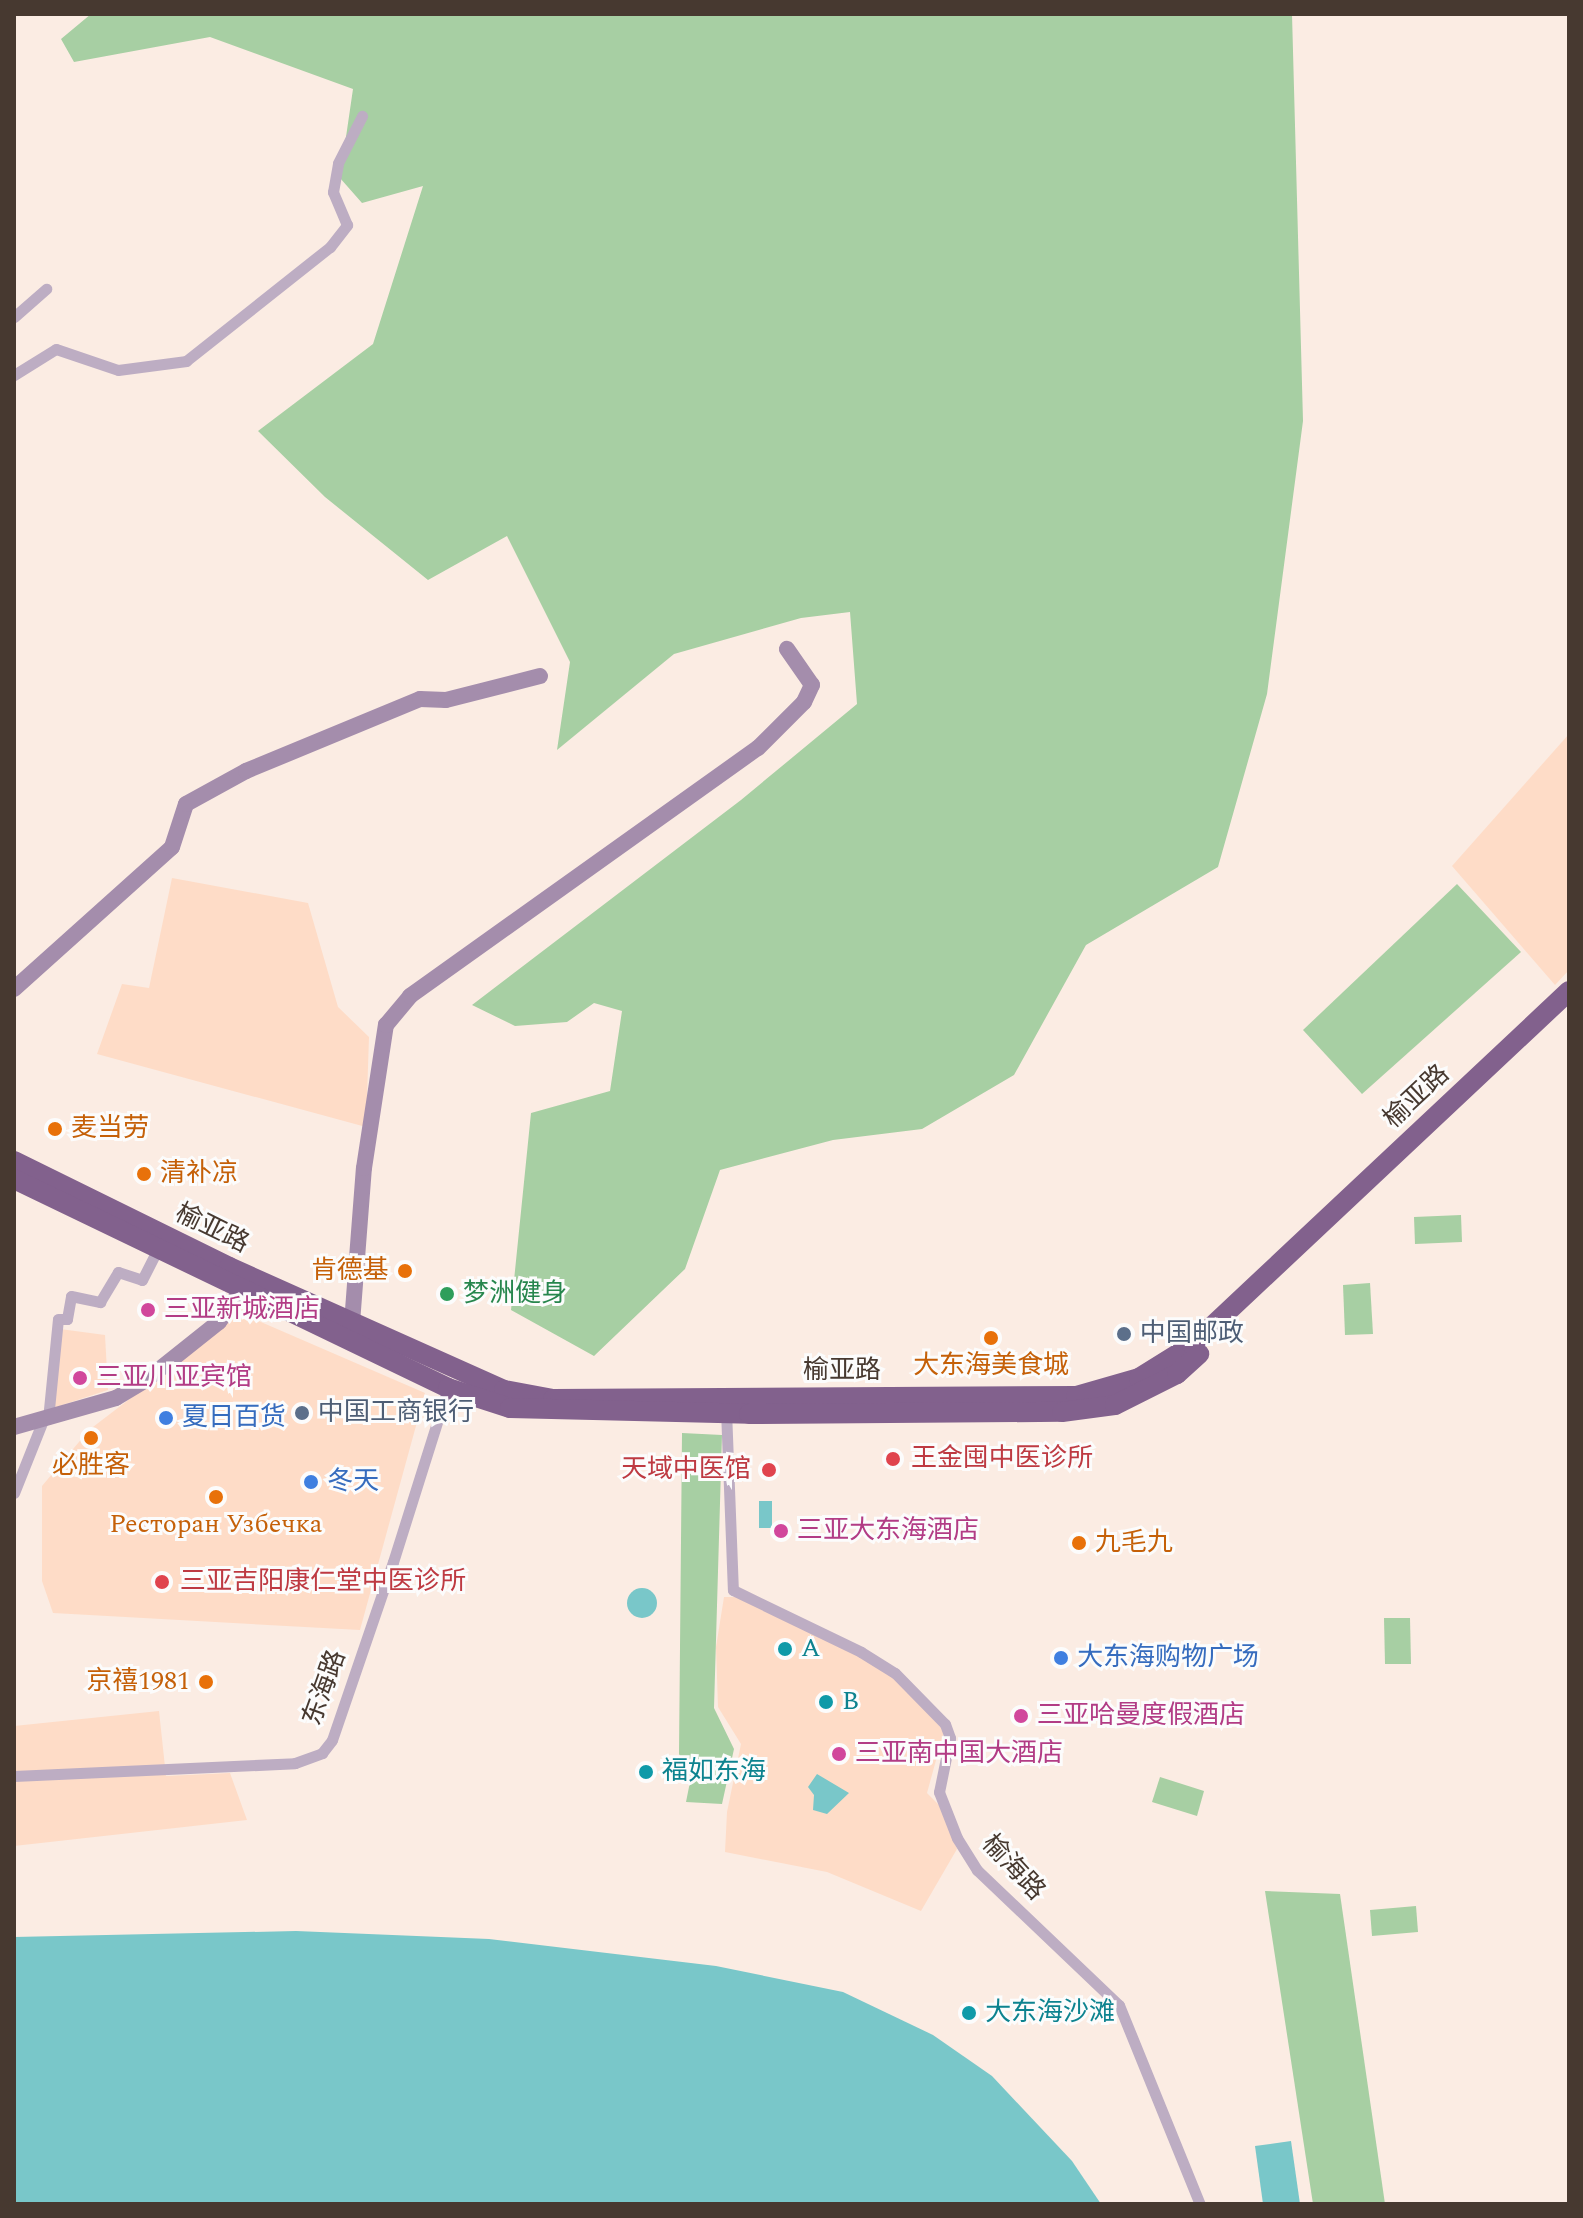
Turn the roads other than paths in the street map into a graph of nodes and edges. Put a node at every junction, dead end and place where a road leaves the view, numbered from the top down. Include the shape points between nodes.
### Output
1 (362, 116) dead end
2 (46, 289) dead end
3 (14, 317) edge
4 (14, 375) edge
5 (787, 649) dead end
6 (540, 676) dead end
7 (14, 989) edge
8 (1569, 991) edge
9 (1569, 1007) edge
10 (14, 1161) edge
11 (14, 1179) edge
12 (157, 1251) junction
13 (246, 1284) junction
14 (352, 1323) junction
15 (448, 1388) junction
16 (726, 1405) junction
17 (45, 1420) junction
18 (14, 1427) edge
19 (14, 1493) edge
20 (14, 1776) edge
21 (1200, 2204) edge

1 - 4 street via 338,163 333,192 347,225 330,247 186,361 118,370 56,349
2 - 3 street
5 - 14 street via 812,685 804,702 758,748 410,996 386,1025 364,1168
6 - 7 street via 446,700 420,699 246,771 186,804 172,847
8 - 16 highway, 榆亚路 via 1192,1345 1139,1378 1076,1396
9 - 16 highway, 榆亚路 via 1177,1374 1148,1391 1115,1405 1062,1412
10 - 13 highway, 榆亚路
11 - 12 highway, 榆亚路
12 - 13 highway, 榆亚路
12 - 17 street via 142,1280 118,1272 100,1302 71,1296 67,1319 58,1319
13 - 14 highway, 榆亚路
13 - 15 highway, 榆亚路
13 - 17 street via 219,1322 146,1380 116,1398
14 - 16 highway, 榆亚路 via 504,1390 553,1399
15 - 16 highway, 榆亚路 via 510,1408
15 - 20 street, 东海路 via 332,1740 322,1753 295,1763
16 - 21 street, 榆海路 via 733,1590 895,1673 945,1724 950,1738 939,1792 957,1838 977,1870 1119,2005
17 - 18 street
17 - 19 street

